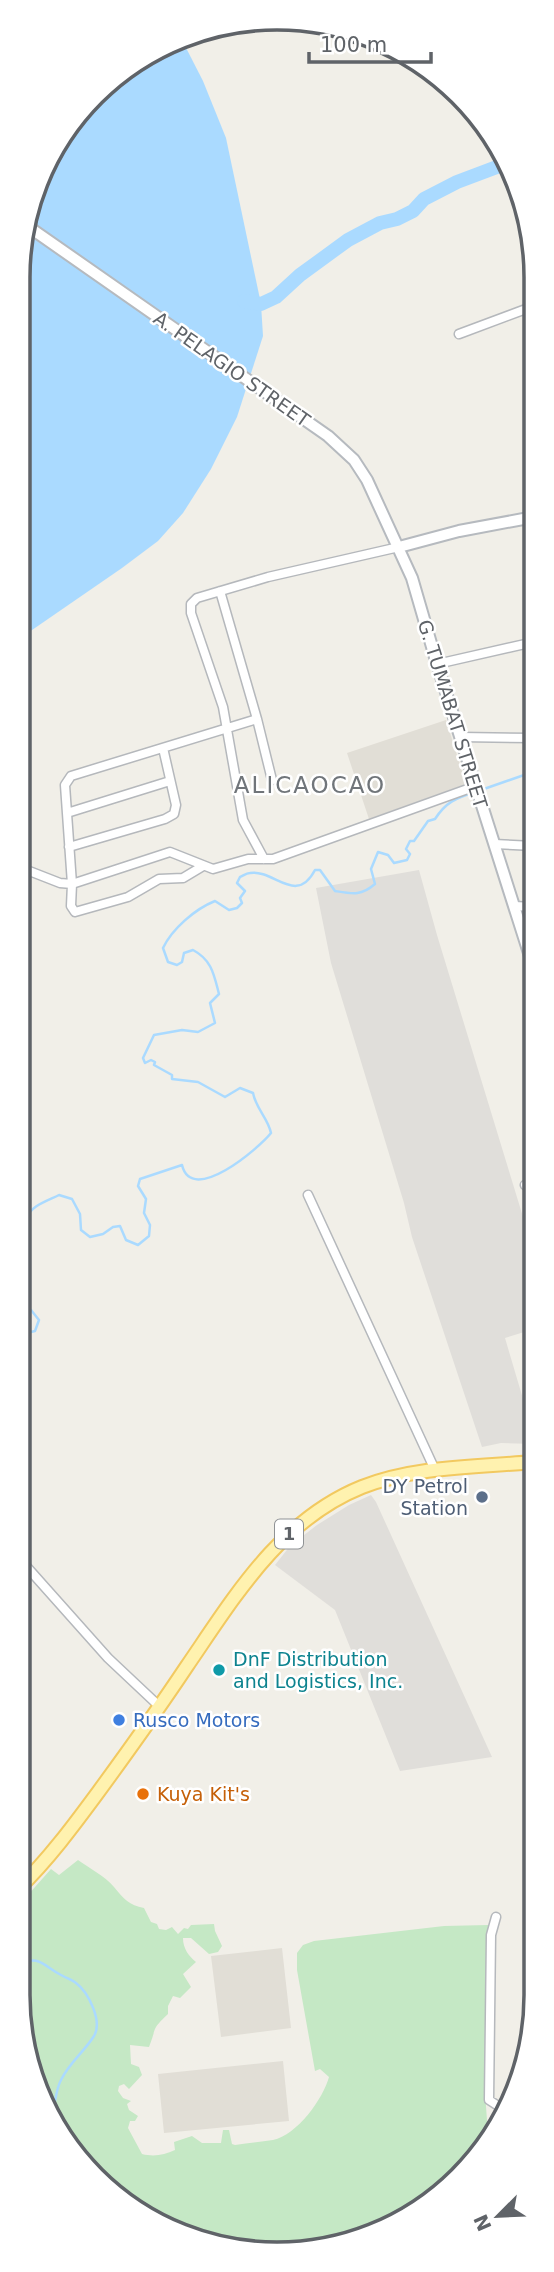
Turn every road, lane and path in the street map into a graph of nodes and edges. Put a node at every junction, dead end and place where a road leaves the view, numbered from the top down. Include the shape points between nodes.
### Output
1 (35, 231) edge
2 (524, 310) edge
3 (459, 334) dead end
4 (524, 519) edge
5 (400, 547) junction
6 (220, 591) junction
7 (524, 644) edge
8 (437, 664) junction
9 (257, 719) junction
10 (226, 729) junction
11 (460, 737) junction
12 (524, 738) edge
13 (163, 748) junction
14 (272, 780) dead end
15 (170, 781) junction
16 (477, 790) junction
17 (66, 813) junction
18 (494, 844) junction
19 (524, 846) edge
20 (69, 847) junction
21 (264, 859) junction
22 (203, 866) junction
23 (30, 871) edge
24 (72, 884) junction
25 (514, 906) junction
26 (524, 906) edge
27 (524, 938) edge
28 (308, 1195) dead end
29 (524, 1463) edge
30 (435, 1470) junction
31 (30, 1570) edge
32 (159, 1706) junction
33 (30, 1878) edge
34 (496, 1917) dead end
35 (498, 2106) edge

1 - 5 main road, A. PELAGIO STREET via 328,436 354,460 367,480
2 - 3 street
4 - 5 main road
5 - 6 street
5 - 8 main road, G. TUMABAT STREET
6 - 9 street
6 - 10 street via 197,598 190,609
7 - 8 street
8 - 11 main road, G. TUMABAT STREET
9 - 10 street
9 - 14 street
10 - 13 street
10 - 21 street via 243,820
11 - 12 street
11 - 16 main road, G. TUMABAT STREET
13 - 15 street
13 - 17 street via 71,776 65,785
15 - 17 street
15 - 20 street via 176,810 170,817
16 - 18 main road, G. TUMABAT STREET
16 - 21 street via 287,856
17 - 20 street
18 - 19 street
18 - 25 main road, G. TUMABAT STREET
20 - 24 street
21 - 22 street via 241,860 219,868
22 - 24 street via 170,852
22 - 24 street via 183,878 159,879 128,897 79,912 71,906
23 - 24 street
25 - 26 street
25 - 27 main road, G. TUMABAT STREET
28 - 30 street
29 - 30 main road, 1
30 - 32 main road, 1 via 386,1479 351,1492 324,1506 285,1537 228,1606
31 - 32 street via 108,1658
32 - 33 main road, 1
34 - 35 street via 491,1935 489,2100

